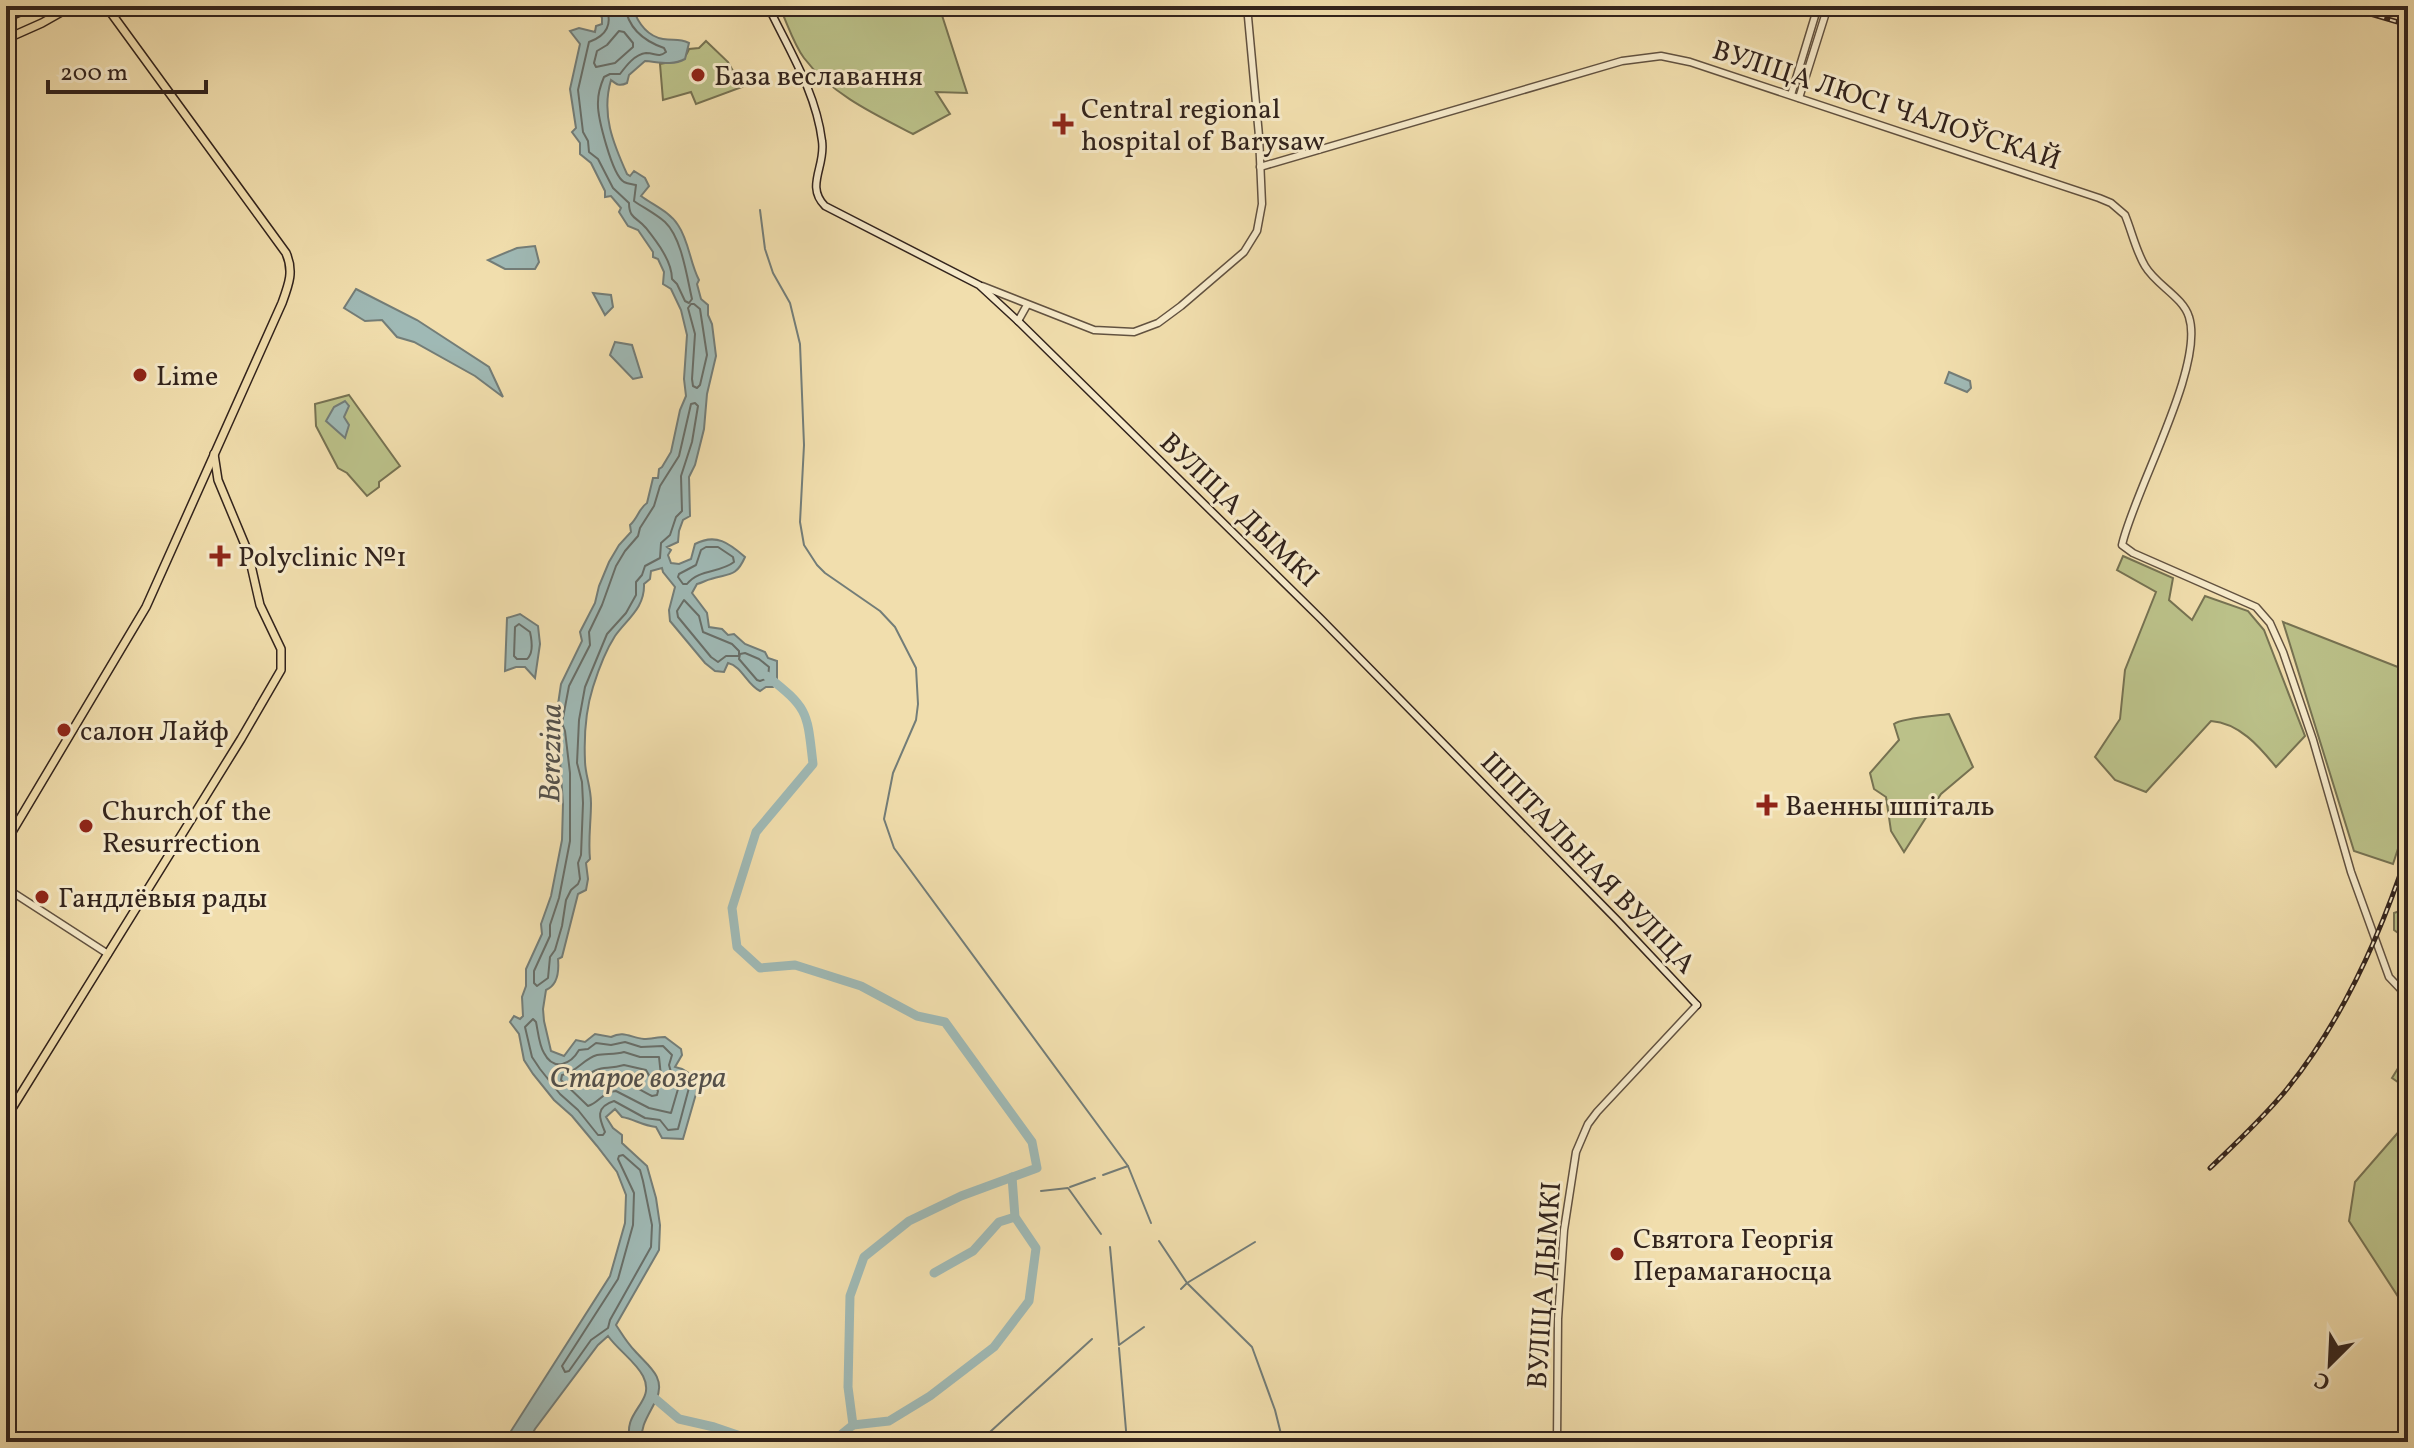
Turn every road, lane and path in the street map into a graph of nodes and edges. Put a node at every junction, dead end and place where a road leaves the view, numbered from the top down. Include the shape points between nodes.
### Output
1 (34, 6) edge
2 (72, 6) edge
3 (106, 6) edge
4 (768, 6) edge
5 (1247, 6) edge
6 (1818, 6) edge
7 (1828, 6) edge
8 (6, 18) edge
9 (6, 39) edge
10 (1791, 95) junction
11 (1799, 98) junction
12 (1260, 167) junction
13 (979, 285) junction
14 (1027, 305) junction
15 (1018, 321) junction
16 (214, 452) junction
17 (218, 480) junction
18 (200, 483) junction
19 (1429, 731) joint
20 (6, 842) edge
21 (6, 888) edge
22 (108, 954) junction
23 (2408, 997) edge
24 (6, 1118) edge
25 (1583, 1133) joint
26 (1557, 1442) edge

1 - 8 main road
2 - 9 main road
3 - 16 main road via 291,264 288,288
4 - 13 street via 817,111 823,155 815,187 819,200
5 - 12 street
6 - 10 street
7 - 11 street
10 - 11 street, ВУЛІЦА ЛЮСІ ЧАЛОЎСКАЙ
10 - 12 street, ВУЛІЦА ЛЮСІ ЧАЛОЎСКАЙ via 1681,59 1648,56
11 - 23 street, ВУЛІЦА ЛЮСІ ЧАЛОЎСКАЙ via 2099,198 2125,215 2146,268 2188,312 2192,328 2173,411 2122,545 2256,607 2270,623 2389,977
12 - 14 street via 1261,218 1244,252 1158,323 1134,332 1108,332
13 - 14 street
13 - 15 street, ВУЛІЦА ДЫМКІ
14 - 15 street
15 - 19 street, ВУЛІЦА ДЫМКІ
16 - 17 main road
16 - 18 main road
17 - 18 main road
17 - 22 main road via 248,552 260,605 283,655 281,670
18 - 20 main road via 146,607
19 - 25 street, ШПІТАЛЬНАЯ ВУЛІЦА via 1697,1005 1618,1087
21 - 22 street
22 - 24 main road
25 - 26 street, ВУЛІЦА ДЫМКІ via 1564,1230

